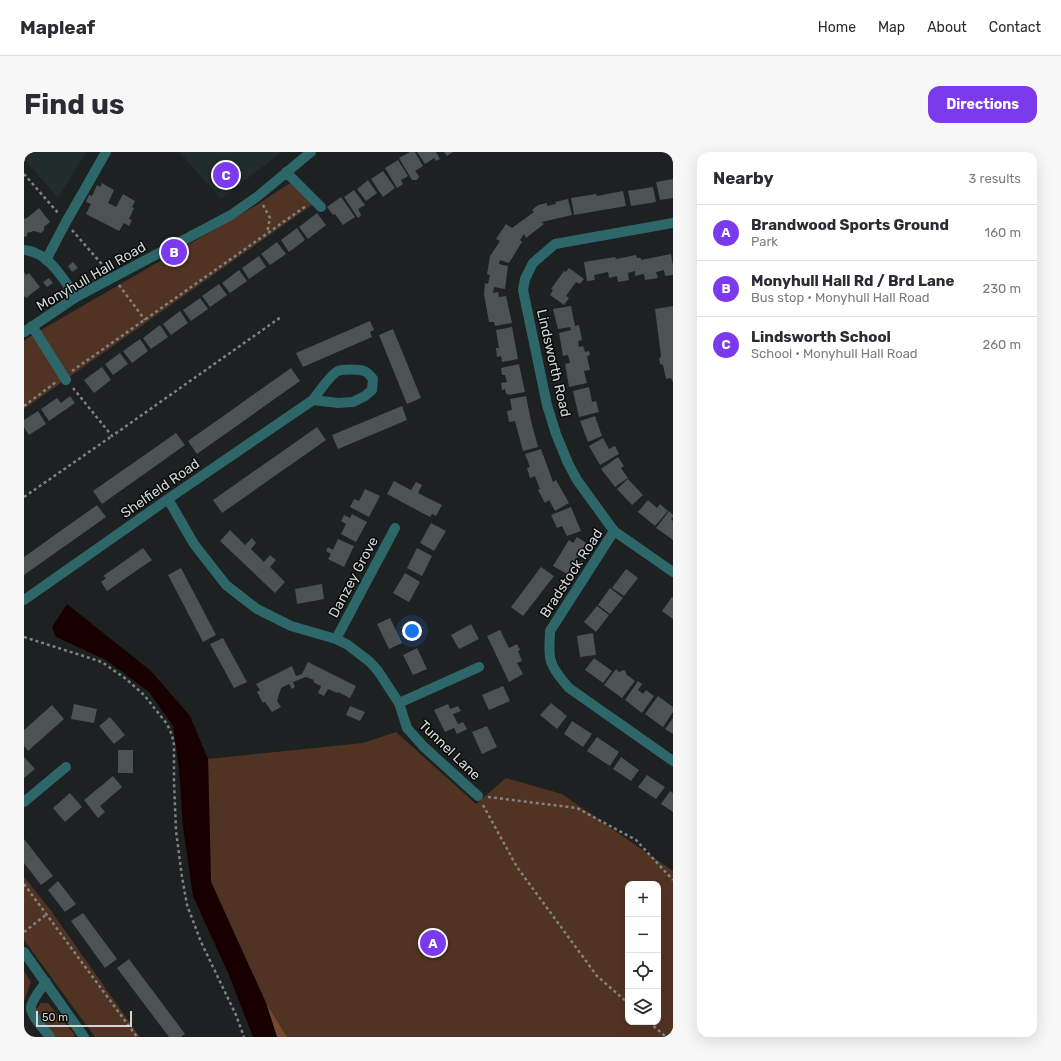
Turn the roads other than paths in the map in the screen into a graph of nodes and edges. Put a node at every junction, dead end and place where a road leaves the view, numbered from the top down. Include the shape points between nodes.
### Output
1 (106, 152) edge
2 (310, 152) edge
3 (286, 172) junction
4 (317, 203) road end
5 (673, 223) edge
6 (24, 250) edge
7 (46, 260) junction
8 (76, 297) junction
9 (28, 329) edge
10 (65, 378) road end
11 (313, 400) junction
12 (168, 499) junction
13 (395, 528) dead end
14 (614, 531) junction
15 (673, 572) edge
16 (24, 600) edge
17 (336, 638) junction
18 (479, 667) dead end
19 (399, 703) junction
20 (673, 761) edge
21 (66, 767) dead end
22 (478, 796) road end
23 (24, 802) edge
24 (24, 952) edge
25 (46, 982) junction
26 (50, 1037) edge
27 (84, 1037) edge

1 - 7 street
2 - 3 street, Monyhull Hall Road
3 - 4 street
3 - 8 street, Monyhull Hall Road via 258,196 231,214
5 - 14 street, Lindsworth Road via 555,244 533,263 525,279 523,290 547,404 556,434 577,480
6 - 7 street via 40,254
7 - 8 street
8 - 9 street, Monyhull Hall Road
9 - 10 street
11 - 11 street, Shelfield Road via 353,402 372,390 373,379 365,371 338,371
11 - 12 street, Shelfield Road
12 - 16 street, Shelfield Road
12 - 17 street, Tunnel Lane via 194,544 226,585 256,610 291,626
13 - 17 street, Danzey Grove
14 - 15 street, Lindsworth Road
14 - 20 street, Bradstock Road via 550,631 551,661 568,688
17 - 19 street, Tunnel Lane via 370,662
18 - 19 street
19 - 22 street, Tunnel Lane via 406,728
21 - 23 street
24 - 25 street
25 - 26 street via 31,1007 32,1013
25 - 27 street

